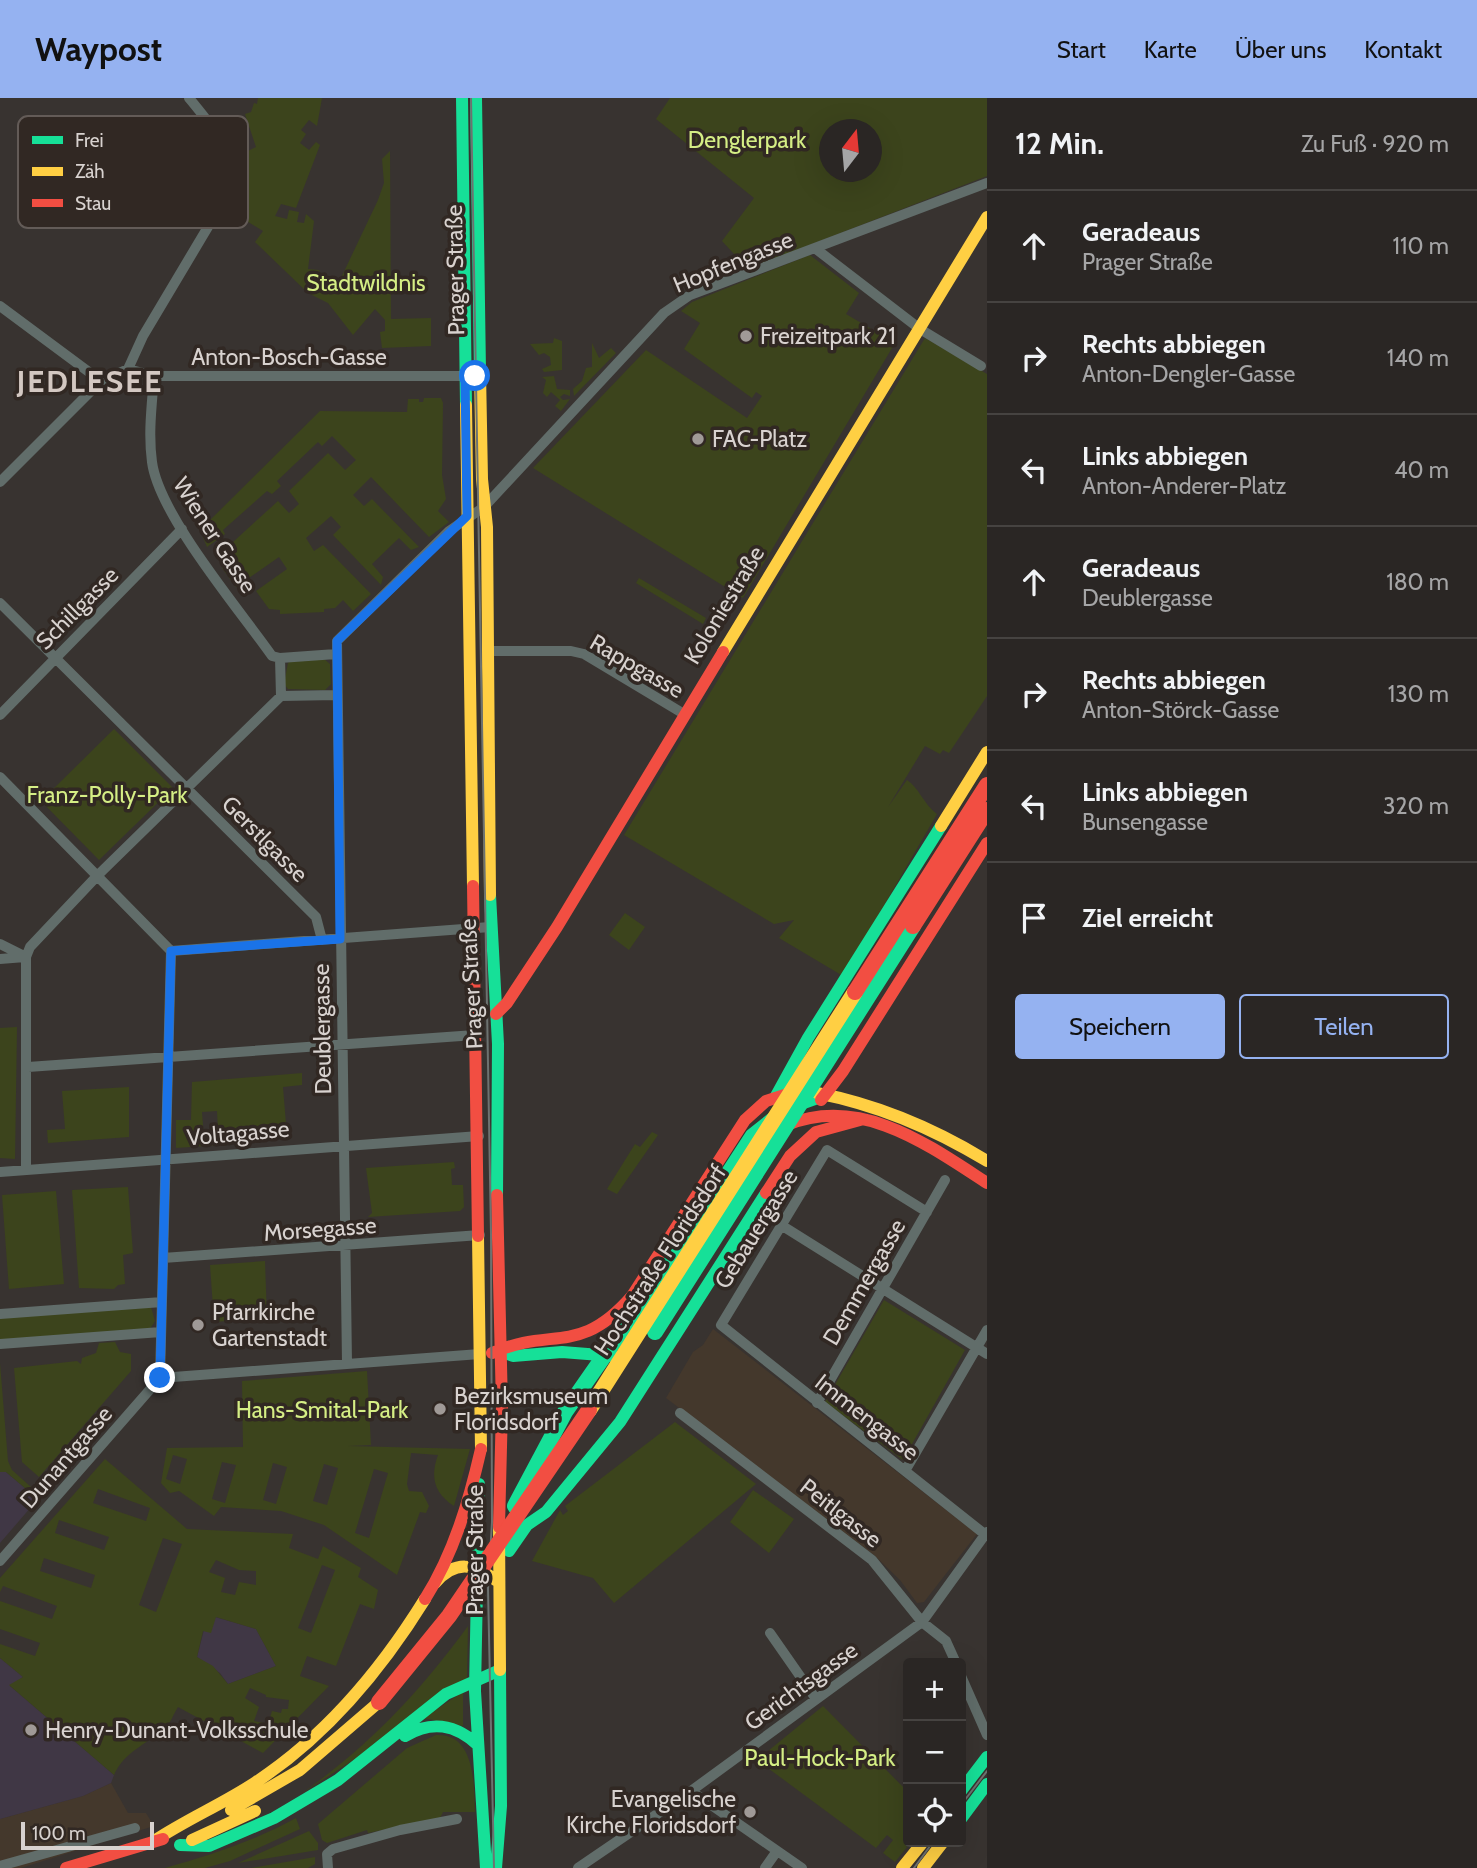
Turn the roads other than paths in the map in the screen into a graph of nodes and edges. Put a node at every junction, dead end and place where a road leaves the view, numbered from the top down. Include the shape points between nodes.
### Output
1 (189, 98) edge
2 (462, 98) edge
3 (476, 98) edge
4 (204, 116) edge
5 (987, 183) edge
6 (987, 217) edge
7 (207, 228) edge
8 (817, 249) junction
9 (0, 306) edge
10 (920, 329) junction
11 (981, 366) dead end
12 (128, 369) junction
13 (154, 376) junction
14 (473, 376) junction
15 (101, 381) junction
16 (0, 482) edge
17 (484, 507) junction
18 (467, 516) junction
19 (182, 529) junction
20 (0, 603) edge
21 (470, 648) junction
22 (488, 651) junction
23 (336, 654) junction
24 (55, 657) junction
25 (280, 658) junction
26 (336, 695) junction
27 (281, 696) junction
28 (0, 715) edge
29 (684, 715) junction
30 (987, 752) edge
31 (0, 777) edge
32 (987, 785) edge
33 (187, 788) junction
34 (987, 810) edge
35 (941, 826) junction
36 (985, 846) edge
37 (98, 875) junction
38 (482, 928) junction
39 (340, 939) junction
40 (322, 940) junction
41 (0, 944) edge
42 (171, 951) junction
43 (26, 957) junction
44 (0, 959) edge
45 (496, 1014) junction
46 (475, 1035) junction
47 (343, 1045) junction
48 (798, 1057) junction
49 (168, 1059) junction
50 (28, 1067) junction
51 (843, 1072) junction
52 (826, 1095) junction
53 (776, 1096) junction
54 (861, 1101) junction
55 (809, 1106) junction
56 (860, 1119) junction
57 (479, 1136) junction
58 (344, 1144) junction
59 (166, 1158) junction
60 (987, 1161) edge
61 (26, 1170) junction
62 (0, 1172) edge
63 (945, 1180) dead end
64 (987, 1183) edge
65 (927, 1212) junction
66 (781, 1225) junction
67 (480, 1235) junction
68 (345, 1247) junction
69 (163, 1258) junction
70 (883, 1288) junction
71 (162, 1302) junction
72 (0, 1314) edge
73 (723, 1328) joint
74 (987, 1330) edge
75 (161, 1332) junction
76 (0, 1344) edge
77 (977, 1348) junction
78 (500, 1351) junction
79 (480, 1354) junction
80 (987, 1354) edge
81 (347, 1363) junction
82 (160, 1378) junction
83 (817, 1403) junction
84 (680, 1413) dead end
85 (481, 1449) junction
86 (905, 1471) junction
87 (527, 1525) junction
88 (986, 1535) edge
89 (499, 1545) junction
90 (0, 1561) edge
91 (477, 1566) junction
92 (497, 1581) junction
93 (429, 1590) junction
94 (922, 1622) junction
95 (770, 1633) dead end
96 (954, 1658) edge
97 (500, 1670) junction
98 (475, 1683) junction
99 (966, 1687) edge
100 (816, 1699) junction
101 (987, 1735) edge
102 (345, 1742) junction
103 (389, 1742) junction
104 (478, 1745) junction
105 (987, 1756) edge
106 (977, 1788) edge
107 (691, 1791) junction
108 (966, 1809) edge
109 (457, 1819) dead end
110 (135, 1828) dead end
111 (154, 1842) junction
112 (180, 1845) junction
113 (919, 1847) edge
114 (939, 1847) edge
115 (777, 1851) junction
116 (0, 1866) edge
117 (66, 1868) edge
118 (109, 1868) edge
119 (328, 1868) edge
120 (486, 1868) edge
121 (496, 1868) edge
122 (578, 1868) edge
123 (765, 1868) edge
124 (802, 1868) edge
125 (902, 1868) edge
126 (923, 1868) edge

1 - 4 street
2 - 14 main road, Prager Straße
3 - 14 main road, Prager Straße
5 - 8 street, Hopfengasse
6 - 10 main road, Koloniestraße
7 - 12 street
8 - 10 street
8 - 17 street, Hopfengasse via 690,295 664,313
9 - 15 street
10 - 11 street
10 - 29 main road, Koloniestraße
12 - 13 street, Anton-Bosch-Gasse
12 - 15 street
13 - 14 street, Anton-Bosch-Gasse
13 - 19 street, Wiener Gasse via 152,463 161,494
14 - 17 main road, Prager Straße
14 - 18 main road, Prager Straße
15 - 16 street
17 - 18 street, Hopfengasse
17 - 22 main road, Prager Straße
18 - 21 main road, Prager Straße
18 - 23 street, Hopfengasse via 337,641
19 - 24 street, Schillgasse
19 - 25 street, Wiener Gasse via 272,656
20 - 24 street
21 - 22 main road
21 - 38 main road, Prager Straße
22 - 29 street, Rappgasse via 584,654
22 - 38 main road, Prager Straße
23 - 25 street
23 - 26 street, Deublergasse
24 - 28 street, Schillgasse
24 - 33 street, Gerstlgasse
25 - 27 street
26 - 27 street
26 - 39 street, Deublergasse
27 - 33 street
29 - 45 main road, Koloniestraße via 557,927
30 - 35 main road
31 - 37 street
32 - 89 main road, Hochstraße Floridsdorf, bridge via 643,1329
33 - 37 street
33 - 40 street, Gerstlgasse via 316,917
34 - 87 main road, Hochstraße Floridsdorf, bridge via 705,1256
35 - 36 street
35 - 48 main road
36 - 51 main road
37 - 42 street
37 - 43 street via 37,939
38 - 39 street
38 - 45 main road, Prager Straße
38 - 46 main road, Prager Straße
39 - 40 street
39 - 47 street, Deublergasse
40 - 42 street
41 - 43 street
42 - 49 street
43 - 44 street
43 - 50 street
45 - 46 main road, Koloniestraße
45 - 78 main road, Prager Straße
46 - 47 street
46 - 57 main road, Prager Straße
47 - 49 street
47 - 58 street, Deublergasse
48 - 53 main road
48 - 55 main road
49 - 50 street
49 - 59 street
50 - 61 street
51 - 52 main road
51 - 54 main road via 848,1090
52 - 54 main road
52 - 55 main road
53 - 55 main road
53 - 78 main road via 745,1120 632,1296 613,1318 581,1335 512,1344
54 - 60 main road via 899,1112
55 - 56 main road
55 - 78 main road via 768,1145 636,1346 613,1356 562,1352 513,1356
55 - 89 main road, bridge via 774,1115 751,1135 555,1428
56 - 64 main road via 903,1133
56 - 87 main road via 816,1132 790,1156 613,1431 546,1512
57 - 58 street, Voltagasse
57 - 67 main road, Prager Straße
58 - 59 street, Voltagasse
58 - 68 street, Deublergasse
59 - 61 street, Voltagasse
59 - 69 street
61 - 62 street, Voltagasse
63 - 65 street, Demmergasse
65 - 66 street, Gebauergasse via 827,1150
65 - 70 street, Demmergasse
66 - 70 street
66 - 73 street, Gebauergasse via 722,1321
67 - 68 street, Morsegasse
67 - 79 main road, Prager Straße
68 - 69 street, Morsegasse
68 - 81 street, Deublergasse
69 - 71 street
70 - 77 street
70 - 83 street, Demmergasse
71 - 72 street
71 - 75 street
73 - 83 street, Immengasse
74 - 77 street
75 - 76 street
75 - 82 street
77 - 80 street
77 - 86 street
78 - 79 main road
78 - 92 main road, Prager Straße
79 - 81 street
79 - 85 main road, Prager Straße
81 - 82 street
82 - 90 street, Dunantgasse
83 - 86 street, Immengasse
84 - 94 street, Peitlgasse via 872,1560
85 - 91 main road, Prager Straße
85 - 93 main road via 470,1494
86 - 88 street, Immengasse
87 - 102 main road, Hochstraße Floridsdorf via 432,1659 388,1710
88 - 94 street, Gerichtsgasse
89 - 102 main road, Hochstraße Floridsdorf, bridge via 410,1668
91 - 92 main road
91 - 93 main road via 455,1567
91 - 98 main road, Prager Straße
92 - 97 main road, Prager Straße
93 - 111 main road via 368,1683 323,1729 260,1779
94 - 96 street, Peitlgasse via 946,1642
94 - 100 street, Gerichtsgasse
95 - 100 street
97 - 98 main road
97 - 121 main road, Prager Straße via 501,1807
98 - 103 main road via 433,1702
98 - 104 main road, Prager Straße
99 - 101 street
100 - 107 street, Gerichtsgasse
102 - 111 main road via 259,1796
102 - 112 main road via 266,1805
103 - 104 main road via 436,1724 456,1728
103 - 112 main road via 319,1792 256,1828 209,1846
104 - 120 main road, Prager Straße
105 - 106 main road
106 - 108 main road
107 - 115 street
107 - 122 street, Gerichtsgasse
109 - 119 street via 333,1849 327,1854
110 - 116 street
111 - 117 main road
112 - 118 main road
113 - 125 main road
114 - 126 main road
115 - 123 street
115 - 124 street

